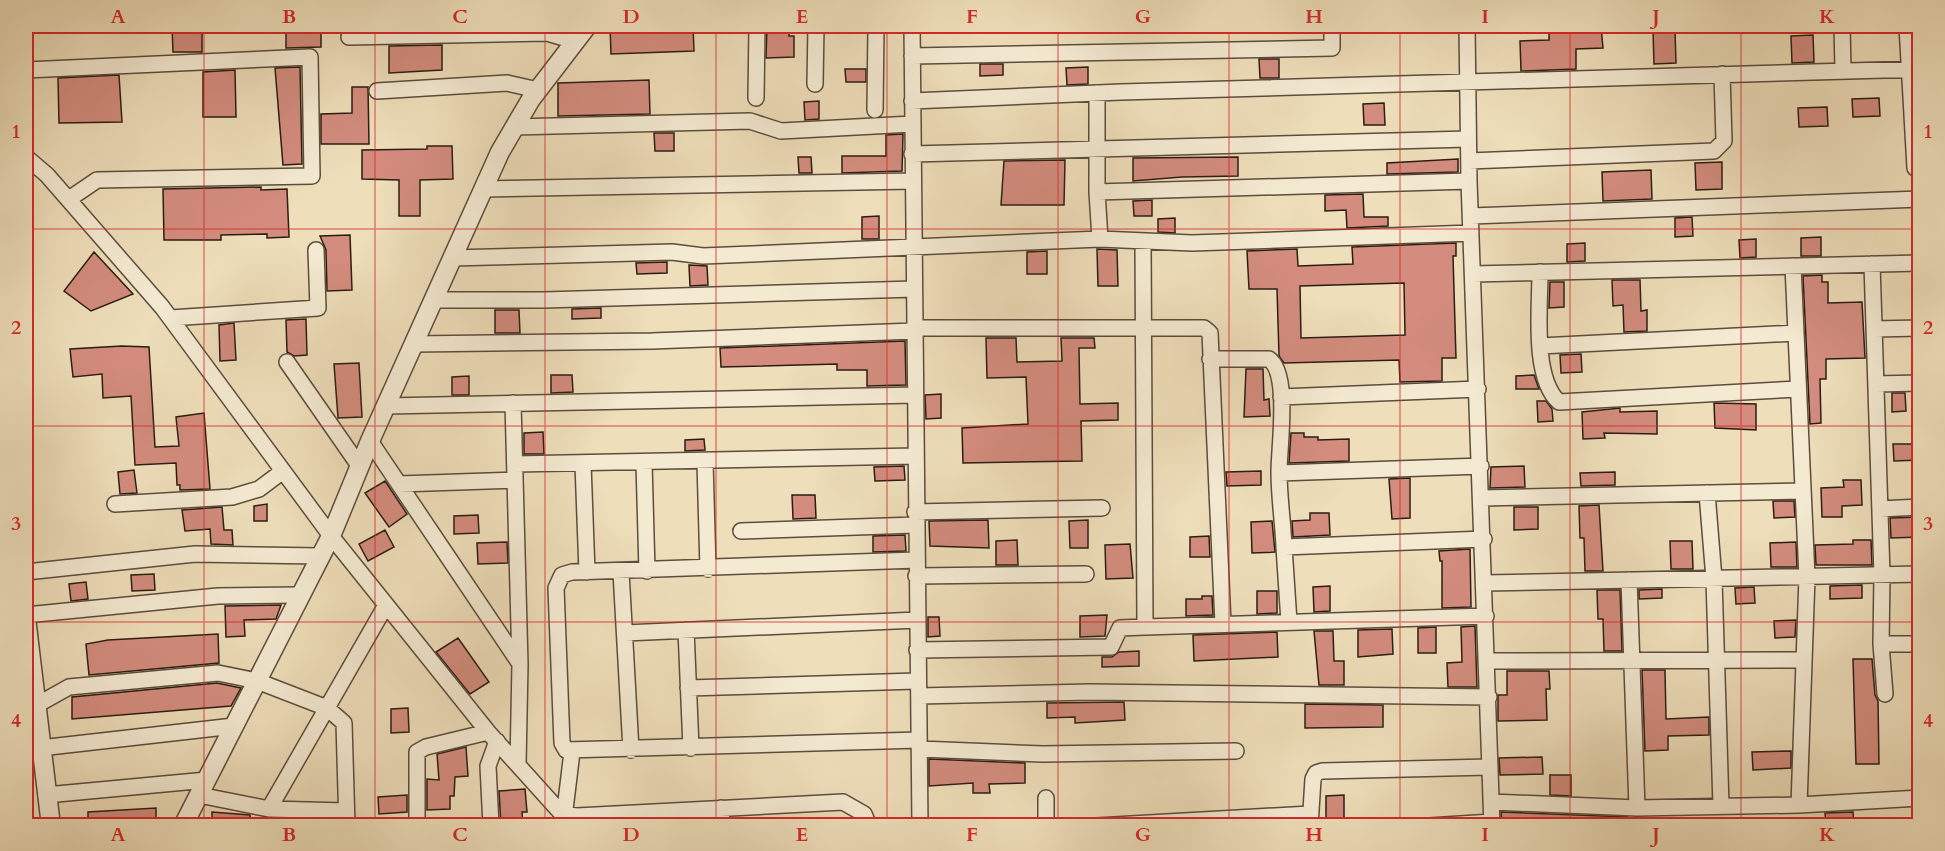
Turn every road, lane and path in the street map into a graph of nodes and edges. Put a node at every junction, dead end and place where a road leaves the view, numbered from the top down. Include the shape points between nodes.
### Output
1 (587, 26) edge
2 (757, 26) edge
3 (816, 26) edge
4 (876, 26) edge
5 (912, 26) edge
6 (1332, 26) edge
7 (1467, 26) edge
8 (1842, 26) edge
9 (1907, 26) edge
10 (349, 37) dead end
11 (575, 41) junction
12 (912, 56) junction
13 (1914, 69) edge
14 (26, 70) edge
15 (1843, 70) junction
16 (1722, 74) junction
17 (1467, 82) junction
18 (814, 84) dead end
19 (538, 90) junction
20 (377, 91) dead end
21 (1097, 93) junction
22 (756, 98) dead end
23 (912, 101) junction
24 (874, 110) dead end
25 (912, 124) junction
26 (514, 128) junction
27 (1468, 140) junction
28 (1097, 149) junction
29 (912, 154) junction
30 (26, 157) edge
31 (1469, 161) junction
32 (1915, 168) dead end
33 (913, 181) junction
34 (1469, 181) junction
35 (483, 189) junction
36 (1097, 192) junction
37 (69, 199) junction
38 (1920, 199) edge
39 (1471, 216) junction
40 (1471, 233) junction
41 (1100, 239) junction
42 (1143, 241) junction
43 (913, 248) junction
44 (316, 250) dead end
45 (452, 258) junction
46 (1920, 263) edge
47 (1872, 264) junction
48 (1793, 266) junction
49 (1540, 272) junction
50 (1473, 274) junction
51 (914, 289) junction
52 (433, 300) junction
53 (171, 318) junction
54 (1141, 328) junction
55 (1920, 328) edge
56 (914, 329) junction
57 (1874, 329) junction
58 (1796, 333) junction
59 (414, 344) junction
60 (1540, 346) junction
61 (1210, 359) junction
62 (287, 362) dead end
63 (1920, 383) edge
64 (1876, 384) junction
65 (1478, 389) junction
66 (1798, 389) junction
67 (915, 395) junction
68 (1281, 397) junction
69 (513, 403) junction
70 (386, 406) junction
71 (370, 441) junction
72 (915, 456) junction
73 (705, 462) junction
74 (644, 463) junction
75 (583, 464) junction
76 (1480, 466) junction
77 (360, 467) junction
78 (283, 471) junction
79 (515, 472) junction
80 (1279, 473) junction
81 (399, 484) junction
82 (1803, 491) junction
83 (1707, 493) junction
84 (1482, 498) junction
85 (115, 504) dead end
86 (1920, 507) edge
87 (1102, 508) dead end
88 (1880, 509) junction
89 (915, 518) junction
90 (741, 531) dead end
91 (331, 536) junction
92 (1484, 539) junction
93 (1284, 546) junction
94 (320, 556) junction
95 (916, 560) junction
96 (708, 569) junction
97 (647, 571) junction
98 (26, 572) edge
99 (587, 572) junction
100 (621, 572) junction
101 (1086, 574) dead end
102 (1920, 574) edge
103 (1882, 575) junction
104 (916, 576) junction
105 (1807, 577) junction
106 (1714, 579) junction
107 (1629, 580) junction
108 (1485, 583) junction
109 (300, 596) junction
110 (386, 605) junction
111 (1486, 616) junction
112 (26, 617) edge
113 (917, 620) junction
114 (1289, 622) junction
115 (1223, 624) junction
116 (1145, 627) junction
117 (686, 630) junction
118 (625, 633) junction
119 (1881, 644) junction
120 (1920, 644) edge
121 (917, 650) junction
122 (1631, 658) junction
123 (1717, 660) junction
124 (1802, 660) junction
125 (1488, 661) junction
126 (520, 664) junction
127 (257, 681) junction
128 (688, 688) junction
129 (918, 689) junction
130 (1885, 694) dead end
131 (1489, 697) junction
132 (327, 708) junction
133 (32, 716) edge
134 (234, 726) junction
135 (493, 737) junction
136 (920, 744) junction
137 (40, 748) junction
138 (692, 748) junction
139 (631, 750) junction
140 (1236, 751) dead end
141 (573, 752) junction
142 (518, 765) junction
143 (1489, 767) junction
144 (203, 788) junction
145 (46, 795) junction
146 (1046, 798) dead end
147 (1920, 798) edge
148 (1492, 802) junction
149 (1799, 804) junction
150 (1721, 806) junction
151 (269, 808) junction
152 (721, 808) junction
153 (1637, 808) junction
154 (347, 818) edge
155 (635, 819) edge
156 (563, 820) edge
157 (1310, 820) edge
158 (1492, 824) edge
159 (51, 825) edge
160 (183, 825) edge
161 (417, 825) edge
162 (491, 825) edge
163 (722, 825) edge
164 (869, 825) edge
165 (920, 825) edge
166 (1046, 825) edge
167 (1096, 825) edge
168 (1429, 825) edge

1 - 11 street
2 - 22 street
3 - 18 street
4 - 24 street
5 - 12 street
6 - 12 street via 1332,48
7 - 17 street
8 - 15 street
9 - 13 street
10 - 11 street via 547,33
11 - 19 street
12 - 23 street
13 - 15 street
13 - 32 street
14 - 37 street via 310,57 312,176 97,180
15 - 16 street
16 - 17 street
16 - 31 street via 1724,141 1714,151
17 - 21 street
17 - 27 street
19 - 20 street via 507,83
19 - 26 street
21 - 23 street
21 - 28 street
23 - 25 street
25 - 26 street via 781,131 750,121
25 - 29 street
26 - 35 street
27 - 28 street
27 - 31 street
28 - 29 street
28 - 36 street
29 - 33 street
30 - 37 street
31 - 34 street
33 - 35 street
33 - 43 street
34 - 36 street
34 - 39 street
35 - 45 street
36 - 41 street
37 - 53 street
38 - 39 street
39 - 40 street
40 - 42 street via 1192,243
40 - 50 street
41 - 42 street
41 - 43 street
42 - 54 street
43 - 45 street via 703,256 672,252
43 - 51 street
44 - 53 street via 318,308
45 - 52 street
46 - 47 street
47 - 48 street
47 - 57 street
48 - 49 street
48 - 58 street
49 - 50 street
49 - 60 street
50 - 65 street
51 - 52 street
51 - 56 street
52 - 59 street
53 - 78 street
54 - 56 street
54 - 61 street via 1204,328 1210,333
54 - 116 street
55 - 57 street
56 - 59 street via 652,341
56 - 67 street
57 - 64 street
58 - 60 street
58 - 66 street
59 - 70 street
60 - 66 street via 1547,387 1559,402
61 - 68 street via 1269,359 1276,367
61 - 115 street
62 - 77 street
63 - 64 street
64 - 88 street
65 - 68 street
65 - 76 street
66 - 82 street
67 - 69 street
67 - 72 street
68 - 80 street
69 - 70 street
69 - 79 street
70 - 71 street
71 - 77 street
71 - 81 street
72 - 73 street
72 - 89 street
73 - 74 street
73 - 96 street
74 - 75 street
74 - 97 street
75 - 79 street
75 - 99 street
76 - 80 street
76 - 84 street
77 - 91 street
78 - 85 street via 259,489 240,495
78 - 91 street
79 - 81 street
79 - 126 street
80 - 93 street
81 - 126 street
82 - 83 street
82 - 105 street
83 - 84 street
83 - 106 street
84 - 92 street
86 - 88 street
87 - 89 street
88 - 103 street
89 - 90 street
89 - 95 street
91 - 94 street
91 - 110 street
92 - 93 street
92 - 108 street
93 - 114 street
94 - 98 street via 195,554
94 - 109 street
95 - 96 street
95 - 104 street
96 - 97 street
97 - 100 street
99 - 100 street
99 - 141 street via 562,574 556,588 562,743
100 - 118 street
101 - 104 street
102 - 103 street
103 - 105 street
103 - 119 street
104 - 113 street
105 - 106 street
105 - 124 street
106 - 107 street
106 - 123 street
107 - 108 street
107 - 122 street
108 - 111 street
109 - 112 street via 218,596
109 - 127 street
110 - 132 street
110 - 135 street
111 - 114 street
111 - 125 street
112 - 133 street
113 - 117 street
113 - 121 street
114 - 115 street
115 - 116 street
116 - 121 street via 1120,628 1111,647
117 - 118 street
117 - 128 street
118 - 139 street
119 - 120 street
119 - 130 street
121 - 129 street
122 - 123 street
122 - 125 street
122 - 153 street
123 - 124 street
123 - 150 street
124 - 149 street
125 - 131 street
126 - 142 street
127 - 132 street
127 - 133 street via 218,673 69,687
127 - 134 street
128 - 129 street
128 - 138 street
129 - 131 street
129 - 136 street
131 - 143 street
132 - 151 street
132 - 154 street via 344,723
133 - 137 street
134 - 137 street
134 - 144 street
135 - 142 street
135 - 161 street via 426,747 417,752
135 - 162 street via 488,766
136 - 138 street
136 - 140 street via 1043,754
136 - 165 street
137 - 145 street
138 - 139 street
139 - 141 street
141 - 156 street
142 - 156 street
143 - 148 street
143 - 157 street via 1322,771 1313,779
144 - 145 street
144 - 151 street
144 - 160 street
145 - 159 street
146 - 166 street
147 - 149 street
148 - 153 street
148 - 158 street
149 - 150 street
150 - 153 street
151 - 154 street
152 - 155 street
152 - 163 street
152 - 164 street via 843,802 864,814
155 - 156 street via 577,816
157 - 167 street
158 - 168 street

